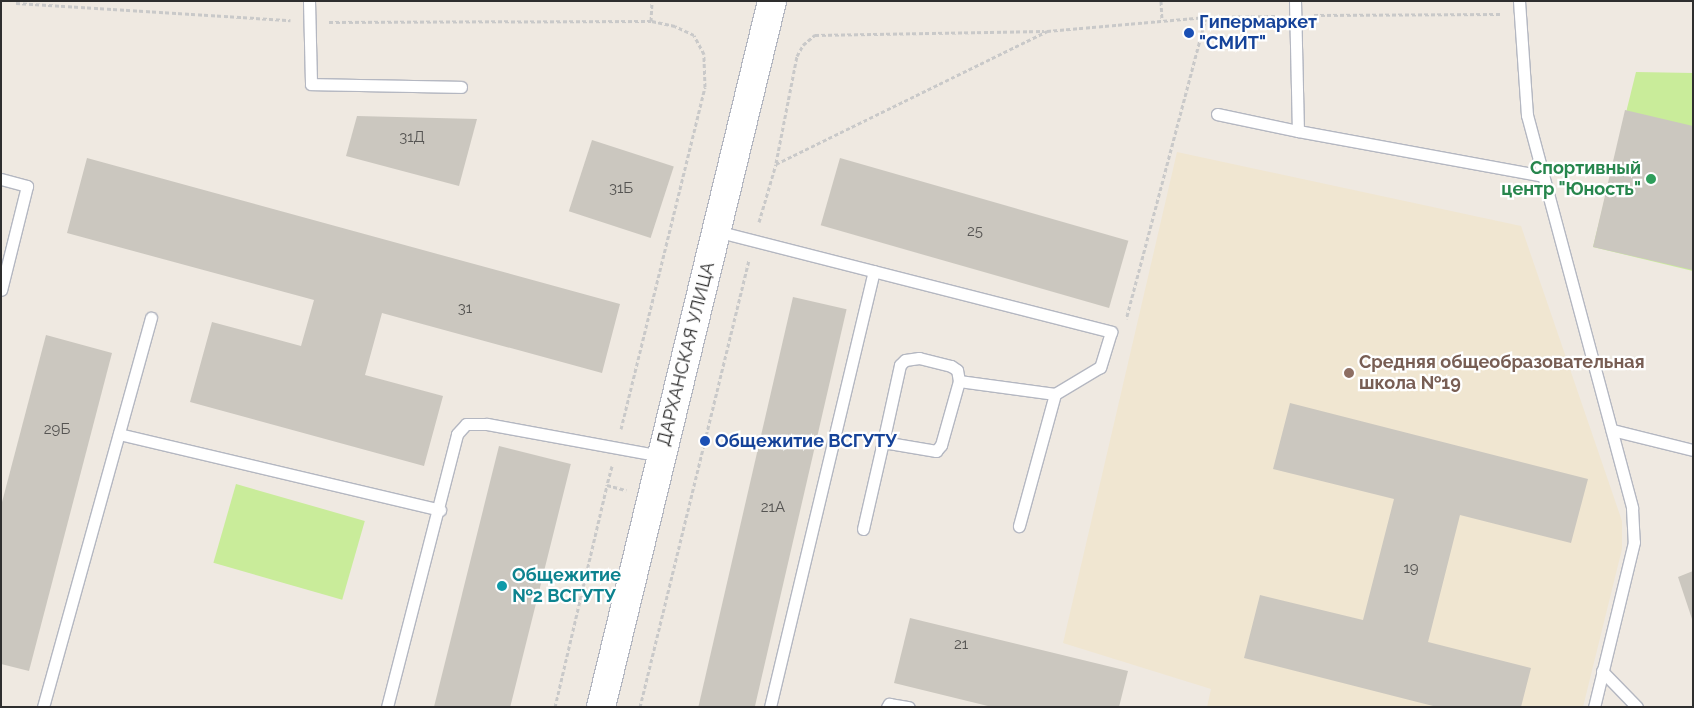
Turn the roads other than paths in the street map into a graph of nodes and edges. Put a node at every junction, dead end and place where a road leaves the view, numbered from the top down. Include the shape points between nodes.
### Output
1 (309, 1) edge
2 (772, 1) edge
3 (1295, 1) edge
4 (1519, 1) edge
5 (461, 87) dead end
6 (1217, 114) dead end
7 (1298, 131) junction
8 (1543, 176) junction
9 (1, 179) edge
10 (716, 231) junction
11 (874, 271) junction
12 (1, 290) edge
13 (151, 318) dead end
14 (959, 380) junction
15 (1055, 394) junction
16 (1612, 430) junction
17 (119, 434) junction
18 (883, 442) junction
19 (1693, 450) edge
20 (662, 456) junction
21 (440, 510) junction
22 (1019, 526) dead end
23 (863, 529) dead end
24 (1602, 671) junction
25 (43, 707) edge
26 (388, 707) edge
27 (601, 707) edge
28 (770, 707) edge
29 (887, 707) edge
30 (909, 707) edge
31 (1594, 707) edge
32 (1637, 707) edge

1 - 5 lane via 311,84
2 - 10 street, ДАРХАНСКАЯ УЛИЦА
3 - 7 lane
4 - 8 lane via 1527,115
6 - 7 lane
7 - 8 lane
8 - 16 lane
9 - 12 lane via 27,186
10 - 11 lane
10 - 20 street, ДАРХАНСКАЯ УЛИЦА
11 - 15 lane via 1111,332 1100,367
11 - 28 lane
13 - 17 lane
14 - 15 lane
14 - 18 lane via 941,445 936,451
14 - 18 lane via 957,370 951,366 918,358 905,360 900,365
15 - 22 lane
16 - 19 lane
16 - 24 lane via 1632,508 1634,542
17 - 21 lane
17 - 25 lane
18 - 23 lane
20 - 21 lane via 487,424 466,424 457,434
20 - 27 street, ДАРХАНСКАЯ УЛИЦА
21 - 26 lane
24 - 31 lane
24 - 32 lane
29 - 30 lane

